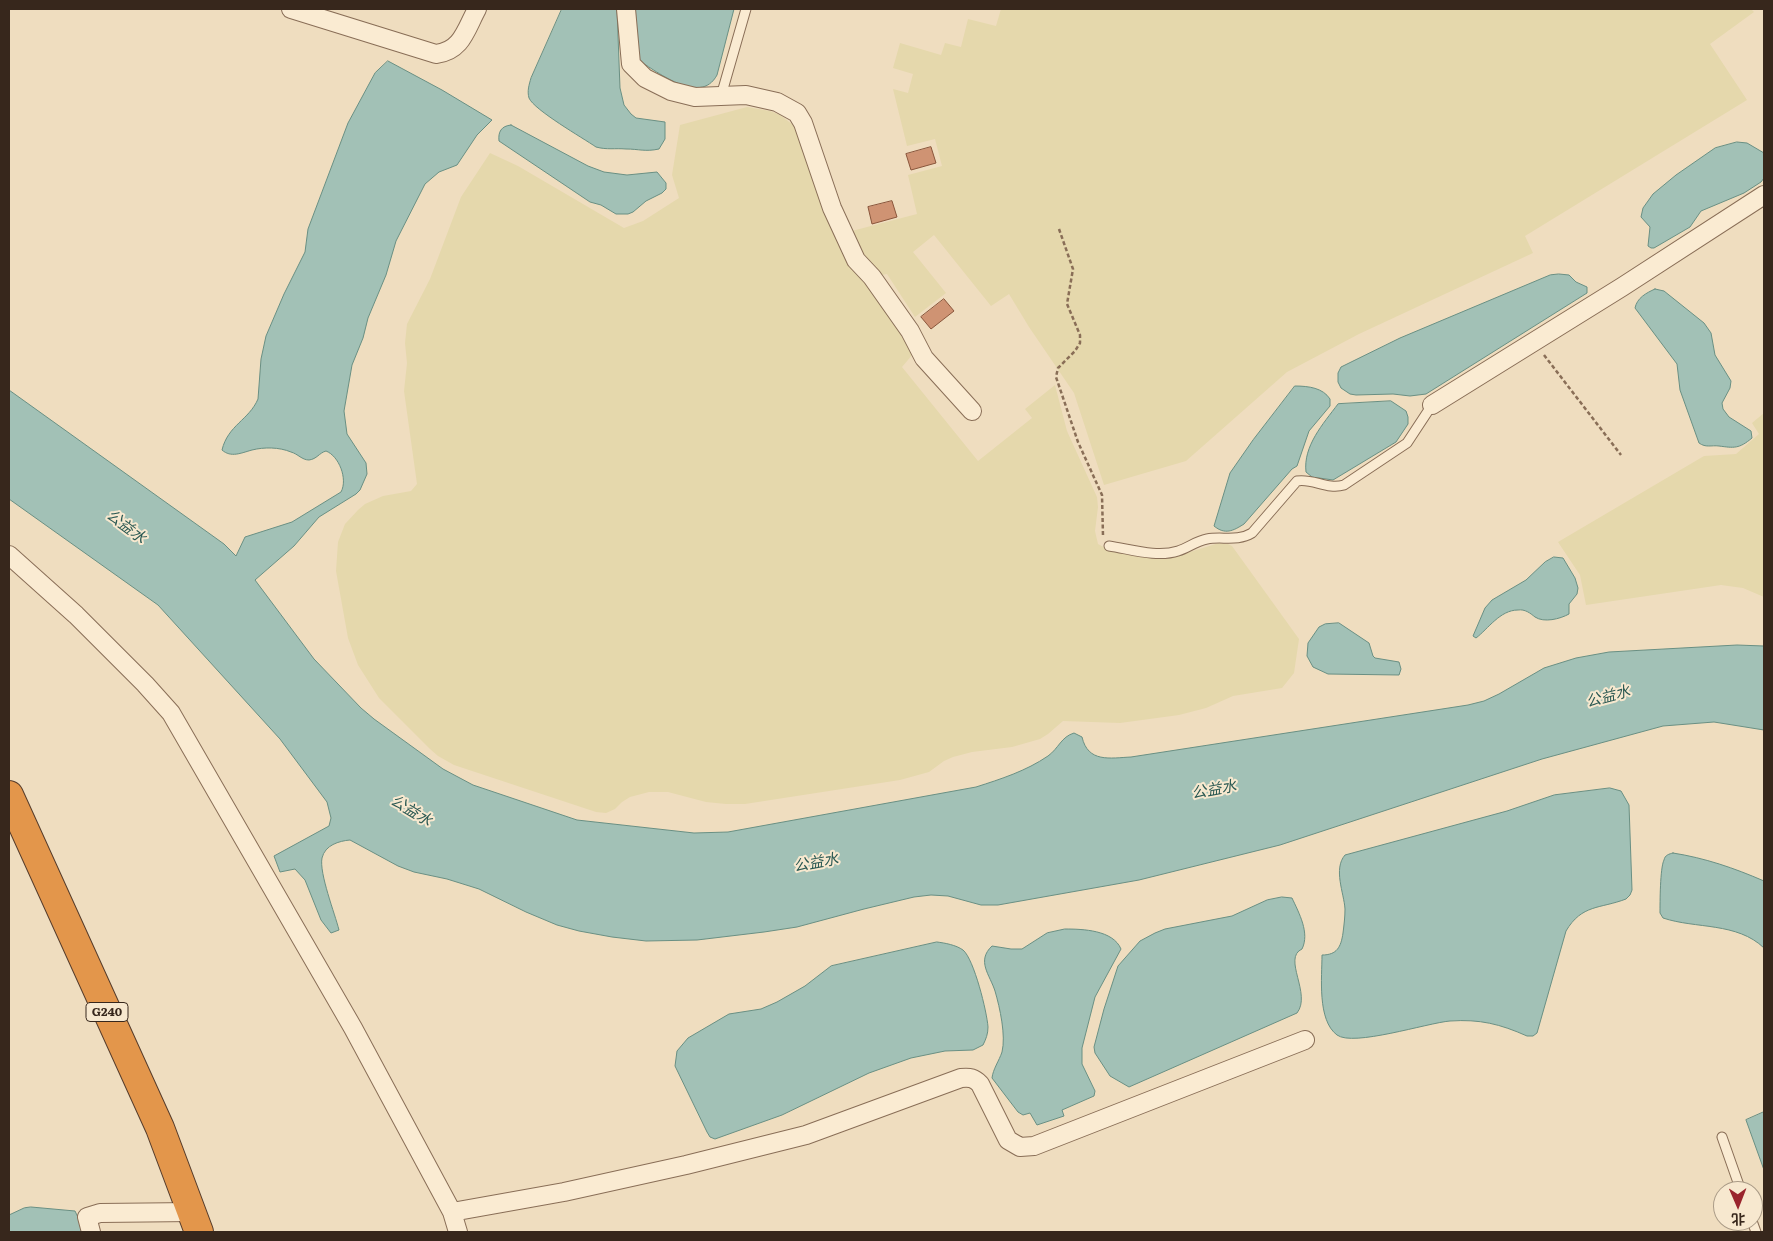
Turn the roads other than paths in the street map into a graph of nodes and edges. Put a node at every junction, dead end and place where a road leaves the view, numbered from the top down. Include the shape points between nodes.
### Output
1 (291, 9) edge
2 (477, 9) edge
3 (626, 9) edge
4 (746, 9) edge
5 (721, 96) junction
6 (1764, 195) edge
7 (1432, 405) joint
8 (972, 411) dead end
9 (1109, 546) road end
10 (9, 555) edge
11 (9, 795) edge
12 (1305, 1040) dead end
13 (1722, 1137) dead end
14 (1738, 1181) edge
15 (452, 1212) junction
16 (195, 1222) edge
17 (91, 1232) edge
18 (458, 1232) edge

1 - 2 street via 436,54 446,52 459,43
3 - 5 street via 630,64 636,70 670,91 695,97
4 - 5 lane
5 - 8 street via 746,95 777,102 797,113 832,208 856,260 910,331 924,358
6 - 7 street
7 - 9 lane via 1407,443 1344,485 1334,487 1296,480 1246,537 1208,538 1179,551 1163,554
10 - 15 street via 76,615 171,713 353,1028
11 - 16 highway, G240 via 156,1119
12 - 15 street via 1034,1146 1020,1147 1008,1140 980,1084 968,1077 806,1135 686,1166
13 - 14 lane
15 - 18 street
16 - 17 street via 100,1213 87,1217

